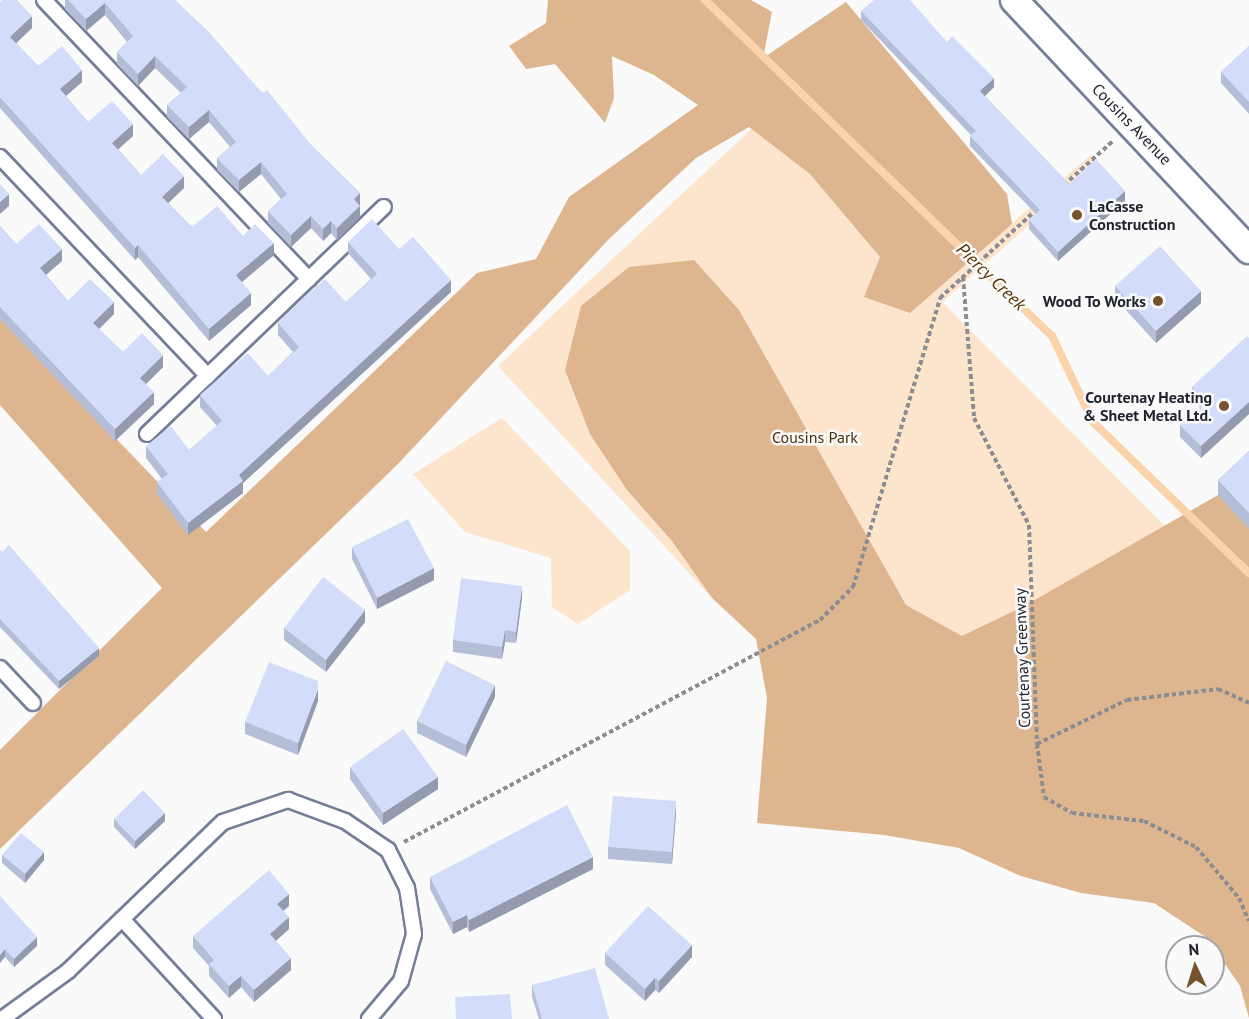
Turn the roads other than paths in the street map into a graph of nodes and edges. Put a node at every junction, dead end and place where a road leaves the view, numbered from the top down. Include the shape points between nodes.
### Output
1 (44, 0) edge
2 (1014, 0) edge
3 (0, 157) edge
4 (384, 207) dead end
5 (1249, 249) edge
6 (309, 279) junction
7 (208, 376) junction
8 (147, 434) dead end
9 (0, 668) edge
10 (33, 703) dead end
11 (123, 920) junction
12 (2, 1019) edge
13 (214, 1019) edge
14 (369, 1019) edge

1 - 6 lane
2 - 5 street, Cousins Avenue
3 - 7 lane
4 - 6 lane
6 - 7 lane
7 - 8 lane
9 - 10 lane
11 - 12 lane via 68,971
11 - 13 lane
11 - 14 lane via 223,822 288,800 345,821 388,850 407,888 414,934 402,981

